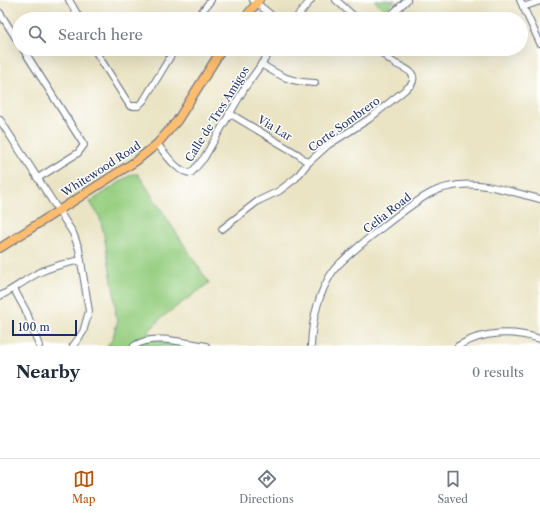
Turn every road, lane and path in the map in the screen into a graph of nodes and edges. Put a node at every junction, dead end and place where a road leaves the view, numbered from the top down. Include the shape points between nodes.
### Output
1 (69, 0) edge
2 (211, 0) edge
3 (336, 0) edge
4 (407, 0) edge
5 (520, 0) edge
6 (256, 1) edge
7 (311, 1) edge
8 (540, 1) edge
9 (523, 8) junction
10 (76, 12) edge
11 (202, 12) edge
12 (249, 12) edge
13 (268, 12) edge
14 (301, 12) edge
15 (349, 12) edge
16 (394, 12) edge
17 (525, 12) edge
18 (0, 14) edge
19 (528, 18) edge
20 (12, 32) edge
21 (540, 43) edge
22 (27, 56) edge
23 (98, 56) edge
24 (171, 56) edge
25 (218, 56) edge
26 (267, 56) edge
27 (386, 56) edge
28 (261, 64) junction
29 (315, 83) dead end
30 (229, 113) junction
31 (0, 120) edge
32 (157, 144) junction
33 (308, 163) junction
34 (38, 178) junction
35 (540, 199) edge
36 (58, 211) junction
37 (222, 229) dead end
38 (0, 248) edge
39 (81, 260) junction
40 (14, 289) junction
41 (0, 296) edge
42 (539, 337) edge
43 (39, 346) edge
44 (73, 346) edge
45 (134, 346) edge
46 (206, 346) edge
47 (311, 346) edge
48 (458, 346) edge

1 - 10 street
2 - 11 street
3 - 15 street
4 - 16 street
5 - 9 street
6 - 12 main road
6 - 13 street
7 - 14 street
8 - 9 street
9 - 17 street
18 - 20 street
19 - 21 street
22 - 34 street via 84,145 78,153
23 - 24 street via 130,106 138,106 144,100
25 - 32 main road, Whitewood Road via 177,121
26 - 28 street, Calle de Tres Amigos
27 - 33 street, Corte Sombrero via 414,75 411,85 369,119 328,144
28 - 29 street via 284,78
28 - 30 street, Calle de Tres Amigos
30 - 32 street, Calle de Tres Amigos via 204,158 191,173 178,169
30 - 33 street, Via Lar
31 - 34 street
32 - 36 main road, Whitewood Road via 136,161
33 - 37 street, Corte Sombrero via 296,178 279,191 258,201
34 - 36 street
35 - 47 street, Celia Road via 488,187 460,185 432,192 352,252 334,270 321,294 312,324
36 - 38 main road, Whitewood Road
36 - 39 street via 73,233
39 - 40 street via 58,264 38,273
39 - 44 street via 89,311 82,332
40 - 41 street
40 - 43 street via 27,313
42 - 48 street via 512,334 481,335
45 - 46 street via 142,340 171,340

